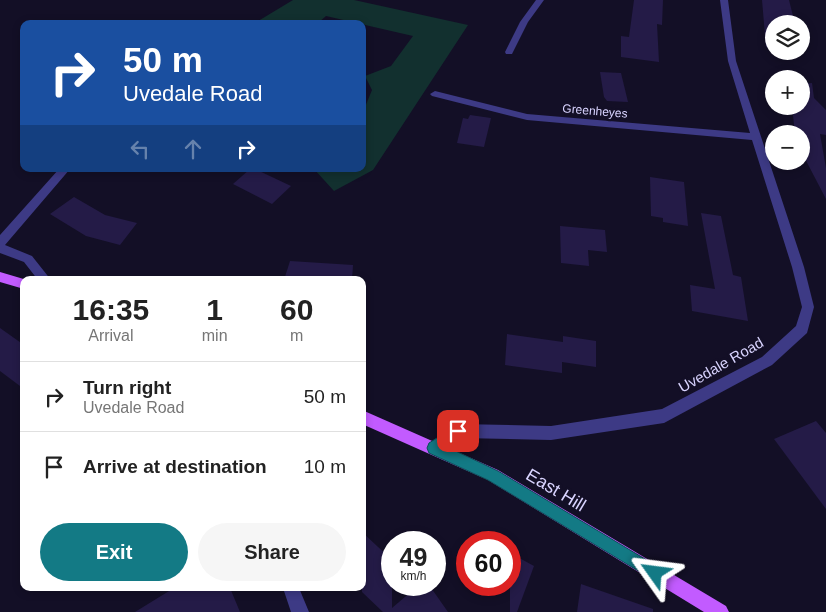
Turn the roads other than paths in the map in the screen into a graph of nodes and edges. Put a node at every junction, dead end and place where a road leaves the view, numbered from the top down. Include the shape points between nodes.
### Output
1 (540, 0) edge
2 (724, 0) edge
3 (509, 52) dead end
4 (435, 94) dead end
5 (756, 137) junction
6 (62, 172) edge
7 (0, 243) edge
8 (0, 248) edge
9 (42, 276) edge
10 (0, 277) edge
11 (20, 283) edge
12 (366, 419) edge
13 (434, 448) junction
14 (291, 591) edge
15 (300, 612) edge
16 (720, 612) edge

1 - 3 street
2 - 5 street, Uvedale Road via 732,61
4 - 5 street, Greenheyes via 527,117
5 - 13 street, Uvedale Road via 808,307 802,329 767,361 664,416 551,433 458,431
6 - 7 street
8 - 9 street via 28,259
10 - 11 main road
12 - 13 main road, East Hill
13 - 16 main road, East Hill via 493,476
14 - 15 street

